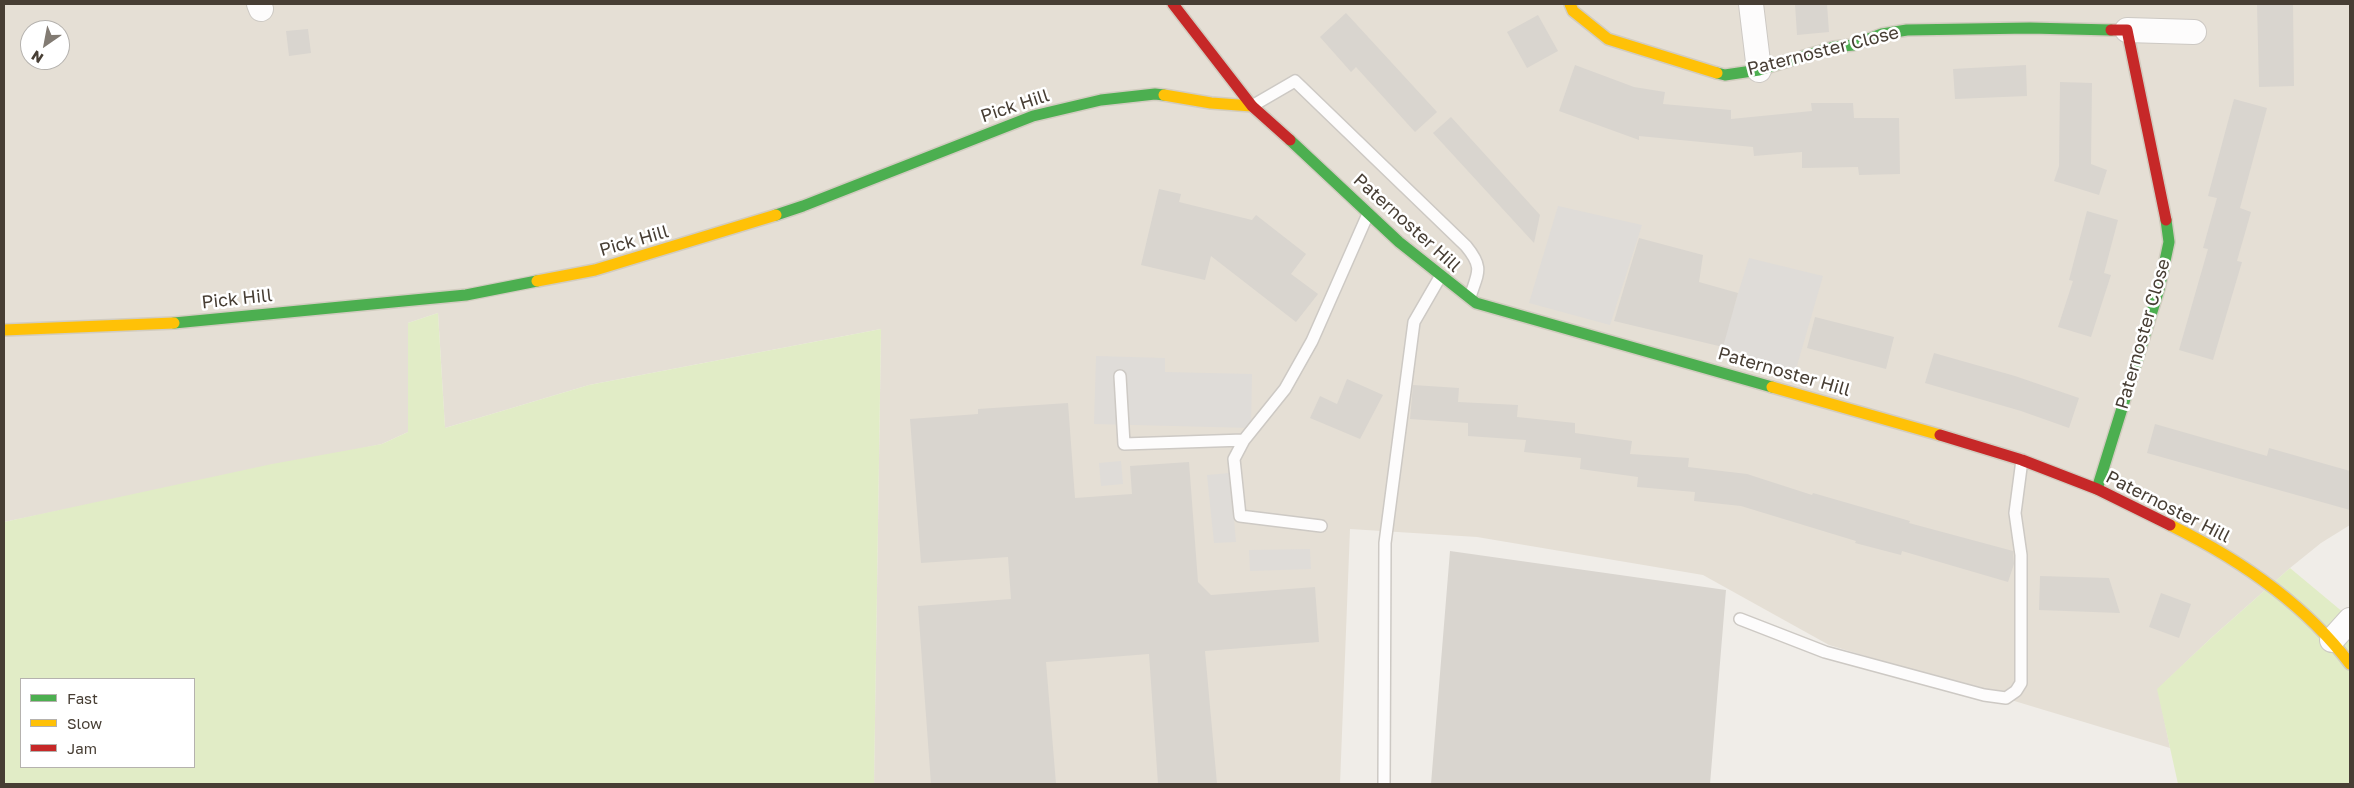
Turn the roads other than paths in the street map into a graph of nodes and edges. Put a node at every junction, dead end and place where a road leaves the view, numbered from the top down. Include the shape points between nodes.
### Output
1 (1173, 4) edge
2 (1570, 4) edge
3 (1750, 4) edge
4 (2127, 30) junction
5 (2194, 32) dead end
6 (1758, 70) junction
7 (1252, 106) junction
8 (1368, 214) junction
9 (1440, 277) junction
10 (1470, 299) junction
11 (4, 330) edge
12 (1120, 376) dead end
13 (1244, 440) junction
14 (2022, 460) junction
15 (2097, 489) junction
16 (1321, 526) dead end
17 (1740, 619) dead end
18 (2350, 620) edge
19 (2332, 640) junction
20 (2350, 664) edge
21 (1384, 784) edge

1 - 7 street, Paternoster Hill
2 - 6 street, Paternoster Close via 1573,12 1608,39 1725,75
3 - 6 street
4 - 5 street, Paternoster Close
4 - 6 street, Paternoster Close via 1907,30 1882,34
4 - 15 street, Paternoster Close via 2165,208 2168,242 2159,288
7 - 8 street, Paternoster Hill
7 - 10 lane via 1295,81 1477,259 1479,270
7 - 11 street, Pick Hill via 1155,94 1100,100 1033,116 803,206 655,254 595,270 466,295 179,323
8 - 9 street, Paternoster Hill
8 - 13 lane via 1312,341 1285,389
9 - 10 street, Paternoster Hill
9 - 21 lane via 1414,322 1385,543
10 - 14 street, Paternoster Hill
12 - 13 lane via 1124,444
13 - 16 lane via 1234,459 1240,516
14 - 15 street, Paternoster Hill
14 - 17 lane via 2015,513 2021,555 2021,683 2006,698 1984,695 1825,652
15 - 19 street, Paternoster Hill via 2194,536 2238,564
18 - 19 street
19 - 20 street, Paternoster Hill

